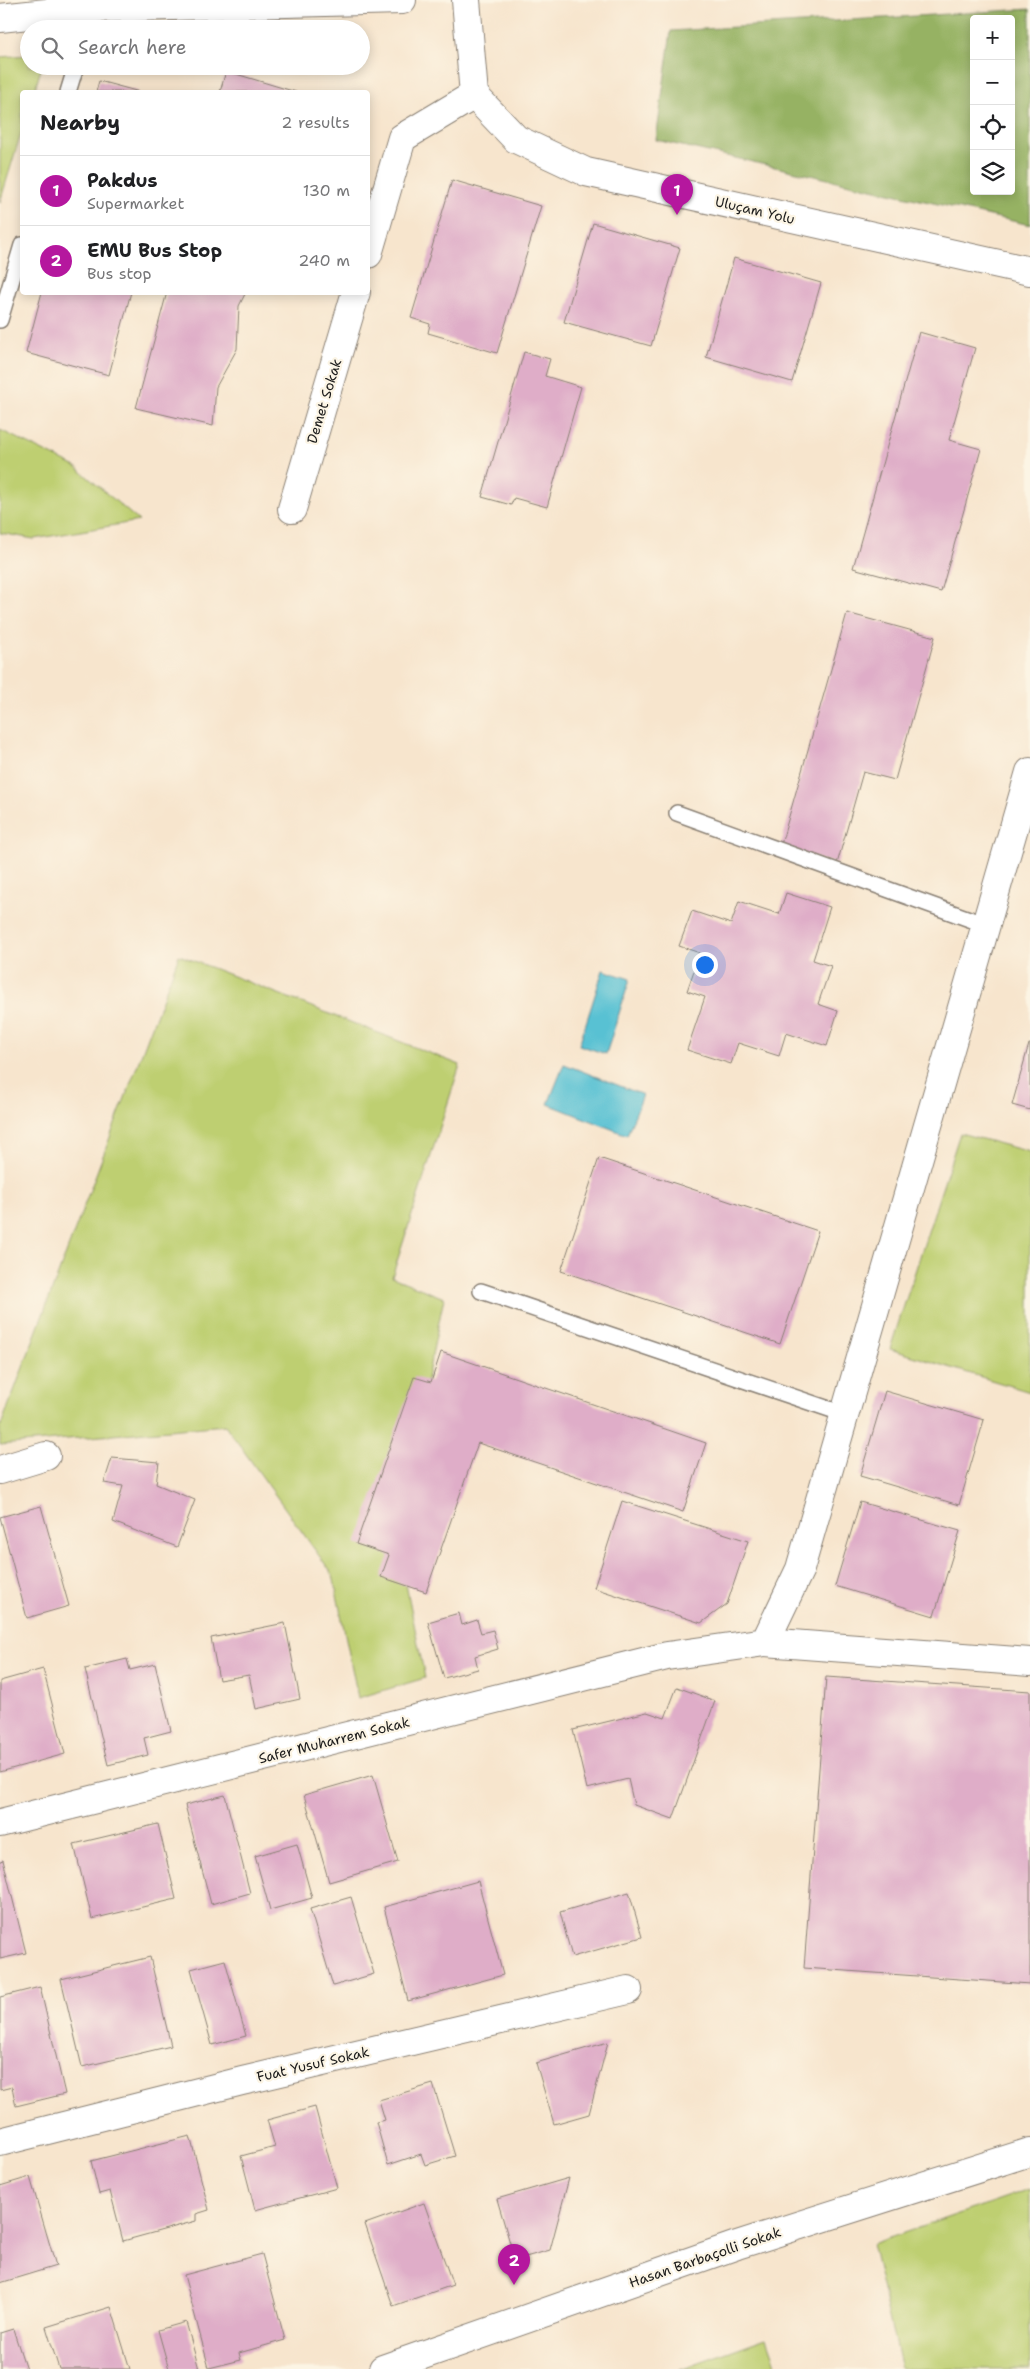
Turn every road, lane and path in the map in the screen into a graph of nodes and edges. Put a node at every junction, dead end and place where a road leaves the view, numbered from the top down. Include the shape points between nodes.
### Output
1 (402, 0) edge
2 (466, 0) edge
3 (135, 3) edge
4 (0, 18) edge
5 (91, 18) edge
6 (73, 75) edge
7 (69, 90) edge
8 (474, 95) junction
9 (370, 247) edge
10 (20, 252) edge
11 (1030, 271) edge
12 (355, 295) edge
13 (0, 320) edge
14 (292, 509) dead end
15 (1030, 772) edge
16 (677, 813) dead end
17 (986, 925) junction
18 (481, 1290) dead end
19 (844, 1414) junction
20 (46, 1456) dead end
21 (0, 1470) edge
22 (765, 1642) junction
23 (1030, 1662) edge
24 (0, 1823) edge
25 (628, 1990) dead end
26 (0, 2142) edge
27 (1030, 2152) edge
28 (383, 2369) edge

1 - 3 street
2 - 8 street
3 - 5 street
4 - 5 street
6 - 7 lane
8 - 9 street via 402,138
8 - 11 street, Uluçam Yolu via 516,139 586,172
10 - 13 lane
12 - 14 street, Demet Sokak
15 - 17 street
16 - 17 lane
17 - 19 street
18 - 19 lane
19 - 22 street via 800,1569
20 - 21 street
22 - 23 street, Safer Muharrem Sokak
22 - 24 street, Safer Muharrem Sokak via 667,1656
25 - 26 street, Fuat Yusuf Sokak
27 - 28 street, Hasan Barbaçolli Sokak via 737,2245

